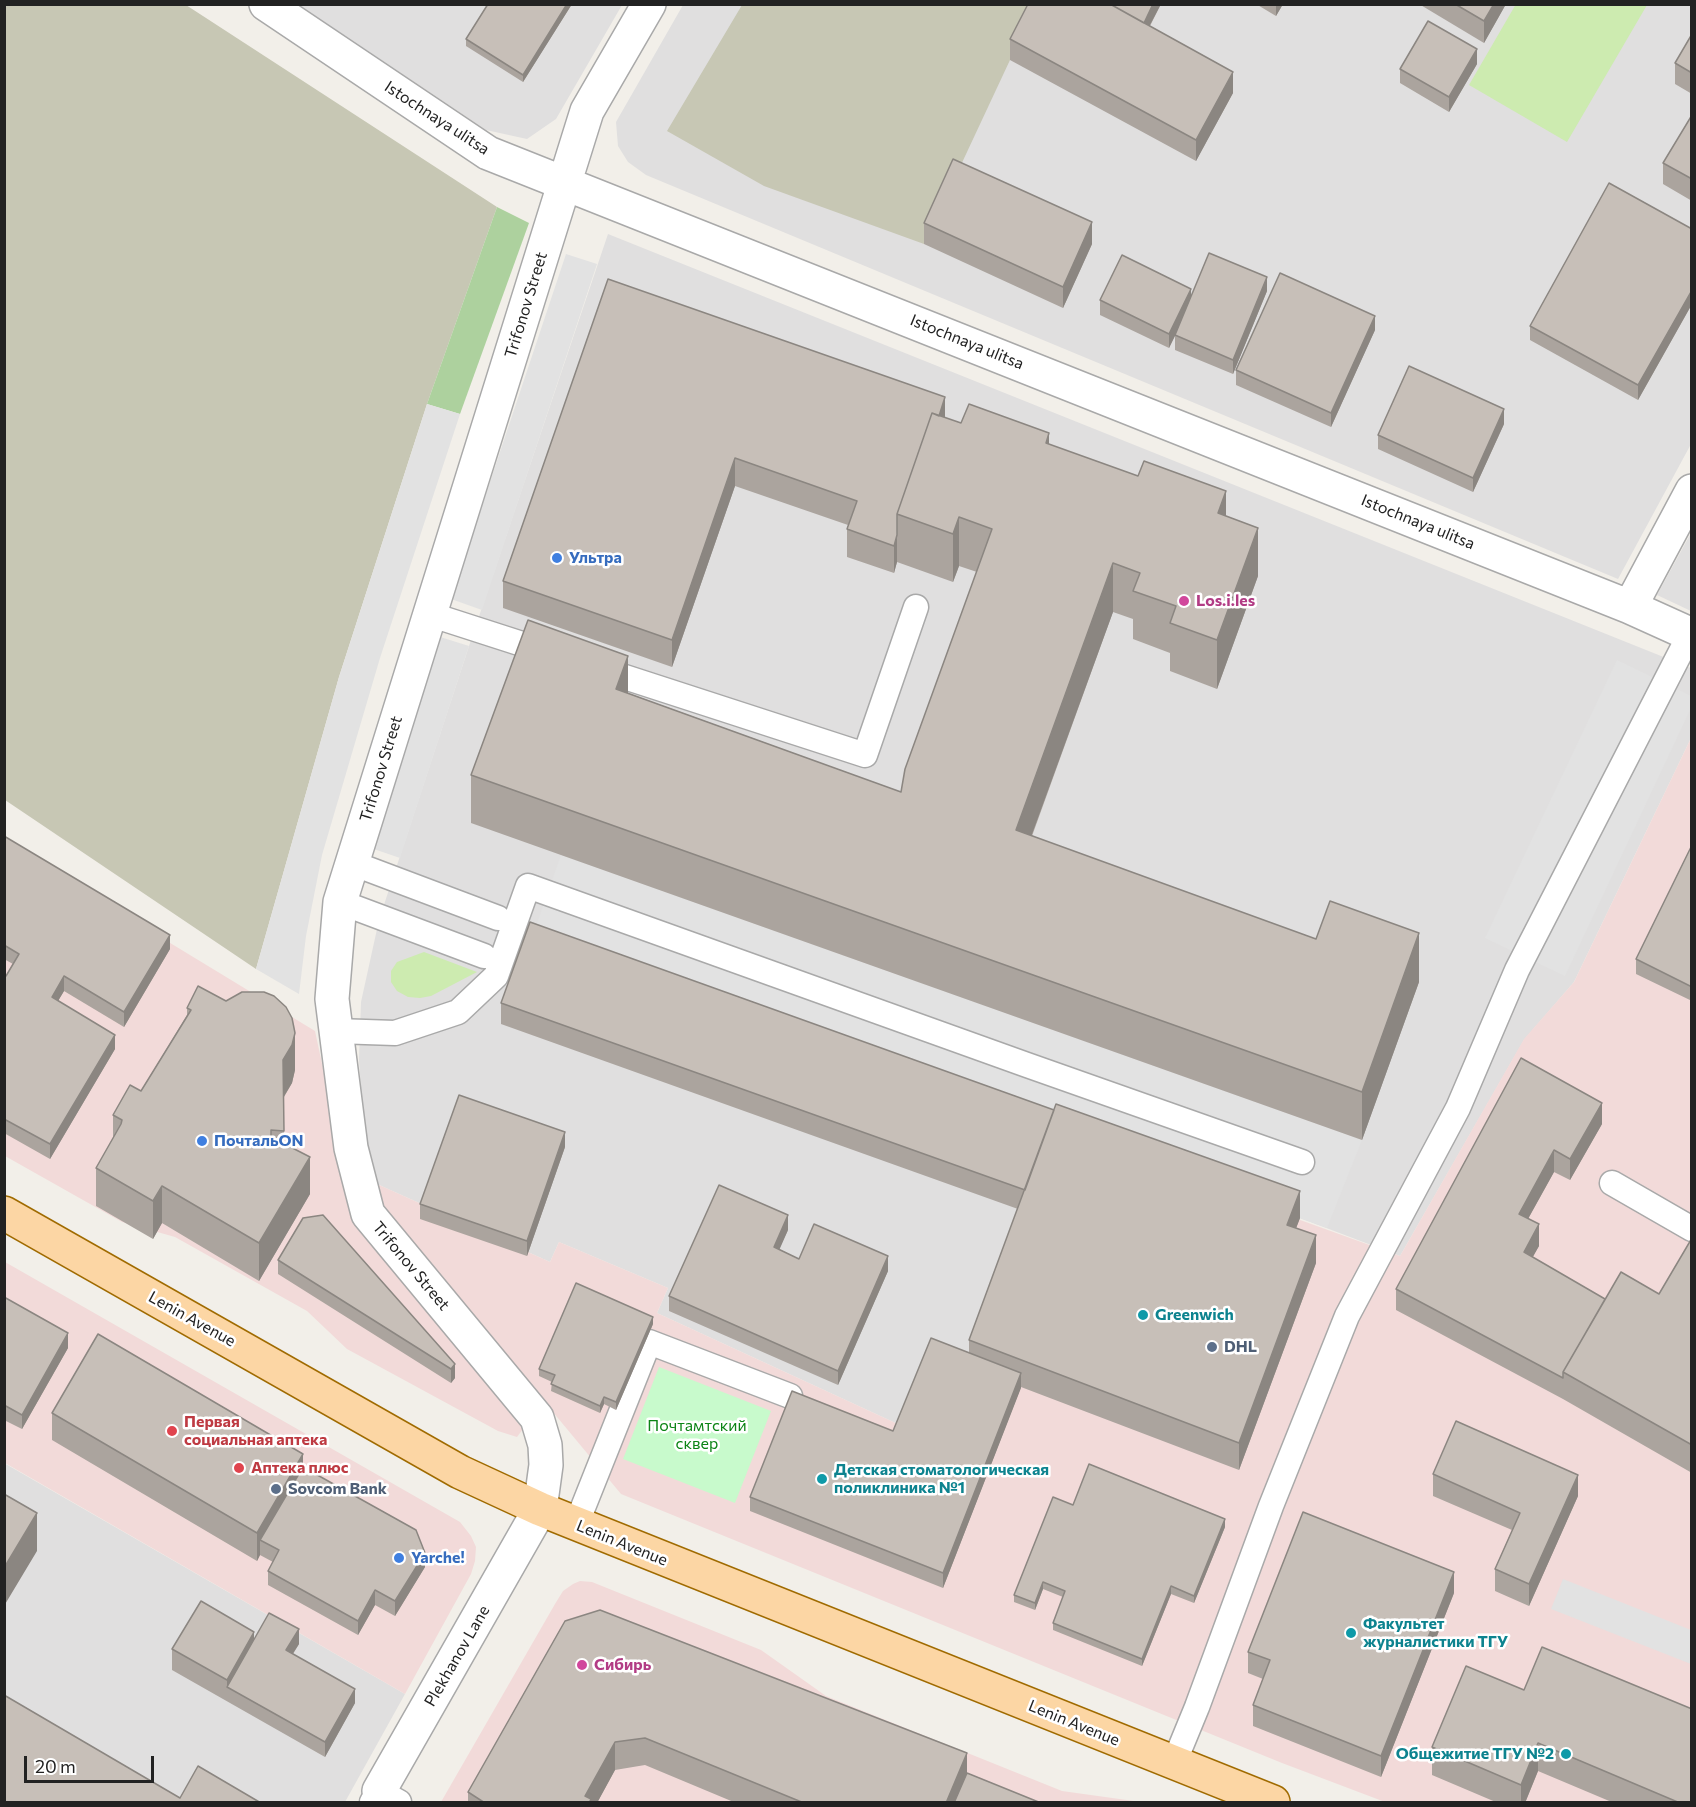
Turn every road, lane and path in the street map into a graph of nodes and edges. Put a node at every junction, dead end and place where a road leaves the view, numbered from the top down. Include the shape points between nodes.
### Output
1 (266, 4) edge
2 (649, 4) edge
3 (564, 182) junction
4 (1692, 491) edge
5 (916, 607) dead end
6 (1630, 607) junction
7 (429, 614) junction
8 (1691, 634) edge
9 (352, 863) junction
10 (340, 902) junction
11 (498, 918) dead end
12 (484, 956) dead end
13 (336, 1031) junction
14 (1302, 1162) dead end
15 (1612, 1183) dead end
16 (4, 1213) edge
17 (1692, 1229) edge
18 (790, 1396) edge
19 (540, 1509) junction
20 (576, 1525) junction
21 (1174, 1763) junction
22 (383, 1799) edge
23 (1273, 1803) edge

1 - 3 street, Istochnaya ulitsa via 488,153
2 - 3 street, Trifonov Street via 587,111
3 - 6 street, Istochnaya ulitsa
3 - 7 street, Trifonov Street
4 - 6 street
5 - 7 lane via 864,755
6 - 8 street, Istochnaya ulitsa
7 - 9 street, Trifonov Street
8 - 21 lane via 1517,970 1458,1108 1347,1316
9 - 10 street, Trifonov Street
9 - 11 lane
10 - 12 lane
10 - 13 street, Trifonov Street via 332,999
13 - 14 lane via 395,1033 458,1012 496,976 528,886
13 - 19 street, Trifonov Street via 351,1148 369,1214 537,1418 546,1465
15 - 17 lane
16 - 19 main road, Lenin Avenue via 460,1472
18 - 20 lane via 649,1342
19 - 20 main road, Lenin Avenue
19 - 22 street, Plekhanov Lane
20 - 21 main road, Lenin Avenue
21 - 23 main road, Lenin Avenue

